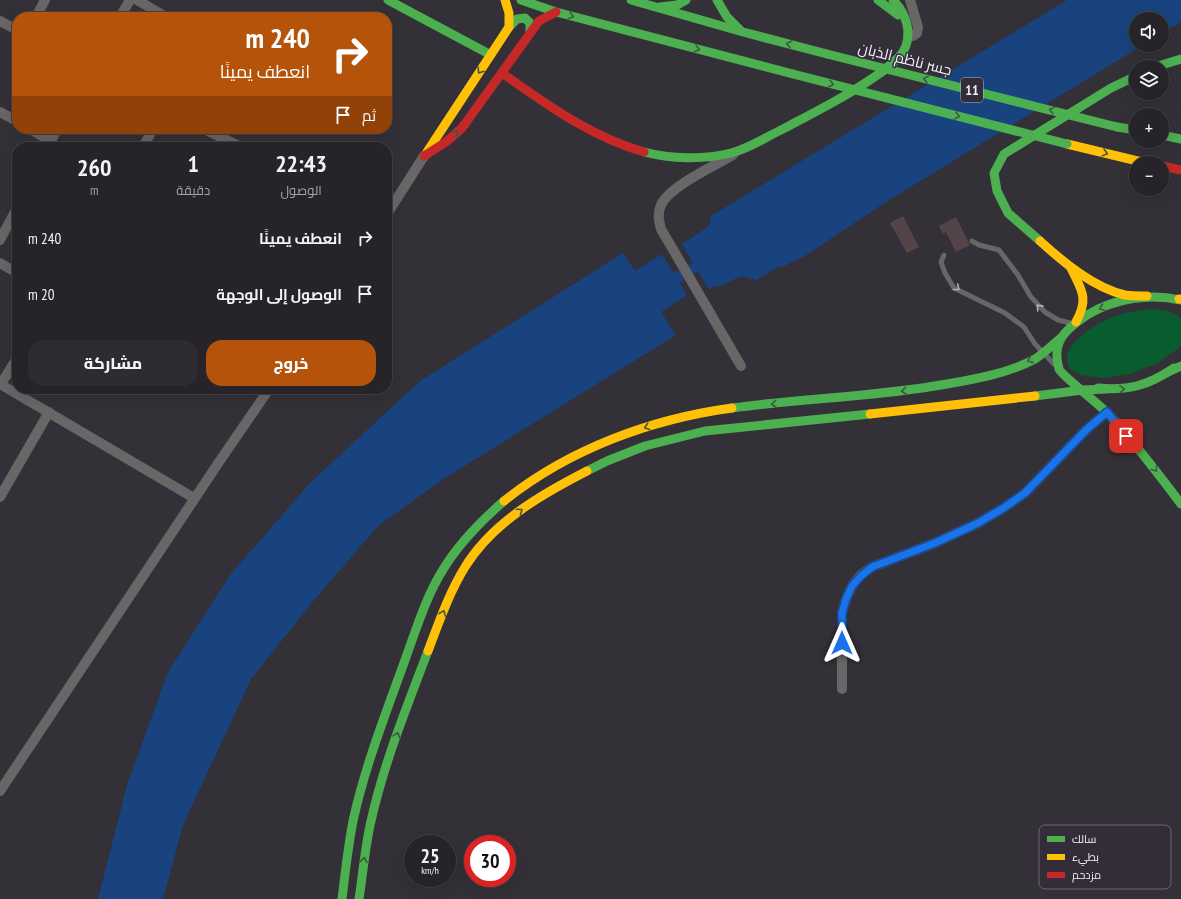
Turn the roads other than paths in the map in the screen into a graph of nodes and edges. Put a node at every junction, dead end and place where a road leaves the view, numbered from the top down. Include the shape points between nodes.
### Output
1 (45, 0) edge
2 (130, 0) edge
3 (137, 0) edge
4 (388, 0) edge
5 (505, 0) edge
6 (521, 0) edge
7 (631, 0) edge
8 (686, 0) edge
9 (717, 0) edge
10 (878, 0) edge
11 (893, 0) edge
12 (910, 0) edge
13 (657, 7) junction
14 (39, 12) edge
15 (123, 12) edge
16 (157, 12) edge
17 (556, 12) junction
18 (0, 21) edge
19 (12, 27) edge
20 (509, 27) junction
21 (908, 30) junction
22 (743, 32) junction
23 (530, 33) junction
24 (491, 54) junction
25 (1181, 59) edge
26 (1169, 63) edge
27 (502, 73) junction
28 (1129, 79) edge
29 (0, 112) edge
30 (12, 119) edge
31 (1129, 129) edge
32 (36, 134) edge
33 (214, 134) edge
34 (1169, 136) edge
35 (1181, 139) edge
36 (46, 142) edge
37 (231, 142) edge
38 (747, 147) junction
39 (424, 156) junction
40 (1129, 159) edge
41 (1169, 167) edge
42 (1181, 170) edge
43 (392, 206) edge
44 (12, 217) edge
45 (0, 240) edge
46 (972, 241) dead end
47 (944, 255) dead end
48 (0, 263) edge
49 (1071, 268) junction
50 (12, 270) edge
51 (1147, 296) junction
52 (1180, 300) edge
53 (1074, 323) junction
54 (1061, 338) junction
55 (1043, 352) junction
56 (1181, 362) edge
57 (12, 366) edge
58 (741, 366) dead end
59 (1181, 366) edge
60 (1060, 371) junction
61 (1166, 373) junction
62 (1071, 380) junction
63 (0, 384) edge
64 (1107, 389) junction
65 (1083, 390) junction
66 (12, 391) edge
67 (18, 394) edge
68 (266, 394) edge
69 (49, 412) junction
70 (1107, 412) junction
71 (0, 496) edge
72 (194, 498) junction
73 (1181, 504) edge
74 (842, 689) dead end
75 (0, 790) edge
76 (342, 899) edge
77 (359, 899) edge

1 - 14 street
2 - 15 street
3 - 16 street
4 - 24 main road
5 - 20 main road via 511,19
6 - 17 main road, 11
7 - 13 main road, 11
8 - 13 main road via 671,6
9 - 22 main road via 726,17
10 - 21 main road via 898,15
11 - 21 main road via 904,13
12 - 21 street via 918,27 917,33 913,36
13 - 22 main road, 11
17 - 23 main road via 539,21
17 -> 40 main road, 11, bridge
18 - 19 street
20 - 23 main road via 512,21 522,17 531,24
20 - 24 main road
21 - 38 main road via 904,52 870,80 812,114
31 -> 22 main road, جسر ناظم الذبان / 11, bridge
23 - 27 main road
24 -> 39 main road
25 - 26 main road
27 - 38 main road via 589,130 647,153 697,157 719,155
39 -> 27 main road via 462,128
28 - 49 main road via 1004,154 994,173 996,191 1008,213
29 - 30 street
32 - 36 street
33 - 37 street
34 - 35 main road
38 - 58 street via 679,186 660,206 658,218 668,242
39 - 43 street
41 - 42 main road
44 - 45 street
53 -> 46 lane via 1058,320 1045,312 1031,297 1000,250
47 -> 55 lane via 941,262 954,288 1005,313 1024,327
48 - 50 street
49 - 51 main road via 1126,295
49 - 53 main road via 1083,294 1083,309
51 - 52 main road
51 -> 53 main road via 1110,305
53 - 54 main road
54 - 55 main road
54 - 60 main road via 1057,358
55 - 60 lane
55 -> 76 main road via 1035,359 978,378 891,392 729,409 689,415 650,425 553,468 498,506 467,536 444,569 426,605 367,769 354,821
56 - 61 main road
57 - 63 street
59 - 61 main road
60 - 62 main road
64 -> 61 main road via 1126,389 1143,385
62 - 64 main road
62 - 65 main road
63 - 66 street
64 - 65 main road
65 - 70 main road
77 -> 65 main road via 371,822 385,769 404,713 447,605 462,573 482,545 506,521 530,504 597,465 628,452 705,430
67 - 69 street
68 - 72 street
69 - 71 street
69 - 72 street
70 -> 73 main road via 1145,456
70 - 74 street via 1025,493 1002,509 935,543 872,567 861,576 852,586 842,613
72 - 75 street

